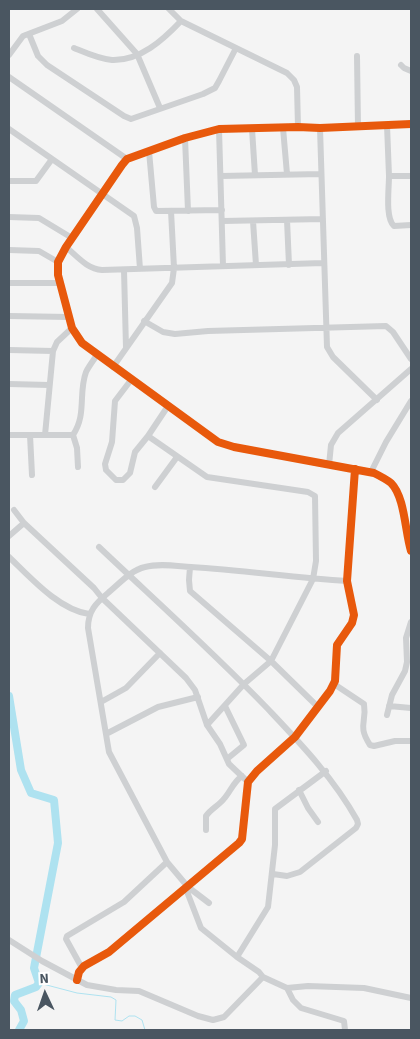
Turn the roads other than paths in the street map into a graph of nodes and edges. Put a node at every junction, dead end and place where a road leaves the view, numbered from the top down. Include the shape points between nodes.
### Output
1 (77, 9) edge
2 (97, 9) edge
3 (169, 9) edge
4 (181, 21) junction
5 (28, 34) junction
6 (74, 48) dead end
7 (236, 48) junction
8 (138, 54) junction
9 (9, 55) edge
10 (357, 56) dead end
11 (401, 65) dead end
12 (411, 71) edge
13 (9, 77) edge
14 (160, 108) junction
15 (411, 124) edge
16 (387, 125) junction
17 (298, 126) junction
18 (358, 127) junction
19 (283, 128) junction
20 (320, 128) junction
21 (9, 129) edge
22 (252, 129) junction
23 (219, 130) junction
24 (185, 138) junction
25 (148, 151) junction
26 (52, 159) junction
27 (127, 159) junction
28 (288, 174) junction
29 (321, 174) junction
30 (221, 176) junction
31 (255, 176) junction
32 (389, 176) junction
33 (411, 176) edge
34 (9, 181) edge
35 (103, 194) junction
36 (222, 210) junction
37 (188, 211) junction
38 (171, 212) junction
39 (9, 217) edge
40 (323, 219) junction
41 (287, 220) junction
42 (223, 221) junction
43 (253, 221) junction
44 (411, 226) edge
45 (72, 238) junction
46 (66, 247) junction
47 (9, 250) edge
48 (58, 262) junction
49 (323, 264) junction
50 (256, 265) junction
51 (223, 266) junction
52 (289, 266) junction
53 (174, 268) junction
54 (140, 269) junction
55 (124, 270) junction
56 (9, 283) edge
57 (60, 283) junction
58 (9, 316) edge
59 (69, 317) junction
60 (144, 321) junction
61 (72, 328) junction
62 (326, 329) junction
63 (126, 349) junction
64 (9, 350) edge
65 (52, 351) junction
66 (97, 355) junction
67 (411, 360) edge
68 (113, 367) junction
69 (411, 369) edge
70 (131, 380) junction
71 (9, 384) edge
72 (49, 385) junction
73 (377, 400) junction
74 (411, 401) edge
75 (168, 406) junction
76 (9, 435) edge
77 (30, 435) junction
78 (73, 435) junction
79 (45, 436) junction
80 (148, 436) junction
81 (177, 457) junction
82 (329, 465) junction
83 (78, 468) dead end
84 (355, 469) junction
85 (371, 472) junction
86 (32, 475) dead end
87 (155, 487) dead end
88 (14, 510) dead end
89 (24, 523) junction
90 (9, 536) edge
91 (99, 547) dead end
92 (411, 551) edge
93 (9, 556) edge
94 (190, 567) junction
95 (130, 576) junction
96 (313, 579) junction
97 (347, 581) junction
98 (102, 598) junction
99 (89, 614) junction
100 (411, 622) edge
101 (160, 653) junction
102 (271, 662) junction
103 (244, 684) junction
104 (334, 684) junction
105 (198, 697) junction
106 (101, 702) junction
107 (226, 706) junction
108 (317, 706) junction
109 (389, 706) junction
110 (411, 708) edge
111 (387, 715) dead end
112 (207, 725) junction
113 (106, 734) junction
114 (295, 737) junction
115 (411, 741) edge
116 (227, 759) junction
117 (326, 771) junction
118 (242, 776) junction
119 (248, 782) junction
120 (299, 790) junction
121 (318, 822) dead end
122 (206, 830) dead end
123 (167, 862) junction
124 (273, 874) junction
125 (187, 888) junction
126 (209, 903) dead end
127 (9, 940) edge
128 (237, 957) junction
129 (82, 968) junction
130 (263, 977) junction
131 (77, 980) junction
132 (287, 988) junction
133 (411, 998) edge
134 (345, 1030) edge

1 - 5 street via 62,21
2 - 8 street
3 - 4 street
4 - 7 street
4 - 8 street via 160,43
5 - 9 street via 18,41
5 - 14 street via 41,60 124,116 131,119
6 - 8 street via 112,60
7 - 14 street via 214,88
7 - 17 street via 287,73 294,80
8 - 14 street
10 - 18 street
11 - 12 street
13 - 27 street
15 - 16 street
16 - 18 street
16 - 32 street
17 - 19 street
17 - 20 street
18 - 20 street
19 - 22 street
19 - 28 street
20 - 29 street
21 - 26 street
22 - 23 street
22 - 31 street
23 - 24 street
23 - 30 street
24 - 25 street
24 - 37 street
25 - 27 street
25 - 38 street via 154,208 159,212
26 - 34 street via 36,180
26 - 35 street
27 - 35 street
28 - 29 street
28 - 31 street
29 - 40 street
30 - 31 street
30 - 36 street
32 - 33 street
32 - 44 street via 390,220 394,226
35 - 45 street
35 - 54 street via 134,216
36 - 37 street
36 - 42 street
37 - 38 street
38 - 53 street
39 - 45 street via 39,218
40 - 41 street
40 - 49 street
41 - 43 street
41 - 52 street
42 - 43 street
42 - 51 street
43 - 50 street
45 - 46 street
46 - 48 street
46 - 55 street via 92,268
47 - 48 street via 39,251
48 - 57 street
49 - 52 street
49 - 62 street
50 - 51 street
50 - 52 street
51 - 53 street
53 - 54 street
53 - 60 street via 172,283
54 - 55 street
55 - 63 street
56 - 57 street
57 - 59 street
58 - 59 street
59 - 61 street
60 - 62 street via 163,332 175,334
60 - 63 street
61 - 65 street
61 - 66 street via 82,343
62 - 67 street via 386,326
62 - 73 street via 330,353
63 - 68 street
64 - 65 street
65 - 72 street
66 - 68 street
66 - 78 street via 84,379 82,417
68 - 70 street
69 - 73 street
70 - 75 street
70 - 80 street via 115,401 112,442 105,464 106,470 116,480 128,476 135,452
71 - 72 street
72 - 79 street
73 - 82 street via 338,432 331,445
74 - 85 street
75 - 80 street
75 - 82 street via 226,445
76 - 77 street
77 - 79 street
77 - 86 street
78 - 79 street
78 - 83 street
80 - 81 street
81 - 87 street
81 - 96 street via 207,477 314,494 316,561
82 - 84 street
84 - 85 street
84 - 97 street
85 - 92 street via 396,490
88 - 89 street
89 - 90 street
89 - 98 street
91 - 95 street
93 - 99 street via 46,593 75,610
94 - 95 street via 146,566
94 - 96 street
94 - 102 street via 190,591
95 - 98 street
95 - 103 street
96 - 97 street
96 - 102 street
97 - 104 street via 354,615 337,645
98 - 99 street
98 - 101 street
99 - 106 street via 88,628
100 - 109 street via 406,638 405,671 393,691
101 - 105 street via 186,678
101 - 106 street via 126,688
102 - 103 street
102 - 108 street
103 - 107 street
103 - 114 street
104 - 108 street
104 - 115 street via 364,704 362,728 370,745
105 - 112 street
105 - 113 street via 158,707
106 - 113 street
107 - 112 street
107 - 116 street via 244,745
108 - 114 street
109 - 110 street
109 - 111 street
112 - 116 street
113 - 123 street via 111,756
114 - 117 street
114 - 119 street
116 - 118 street
117 - 120 street
117 - 124 street via 358,825 300,872
118 - 119 street
118 - 122 street via 206,816
119 - 125 street via 241,841
120 - 121 street
120 - 124 street via 275,809
123 - 125 street
123 - 129 street via 118,906 66,936
124 - 128 street via 268,906
125 - 126 street
125 - 128 street via 201,928
125 - 129 street via 110,952
127 - 131 street
128 - 130 street
129 - 131 street
130 - 131 street via 224,1017 213,1020 144,992 92,987
130 - 132 street
132 - 133 street via 364,988
132 - 134 street via 301,1008 344,1021

